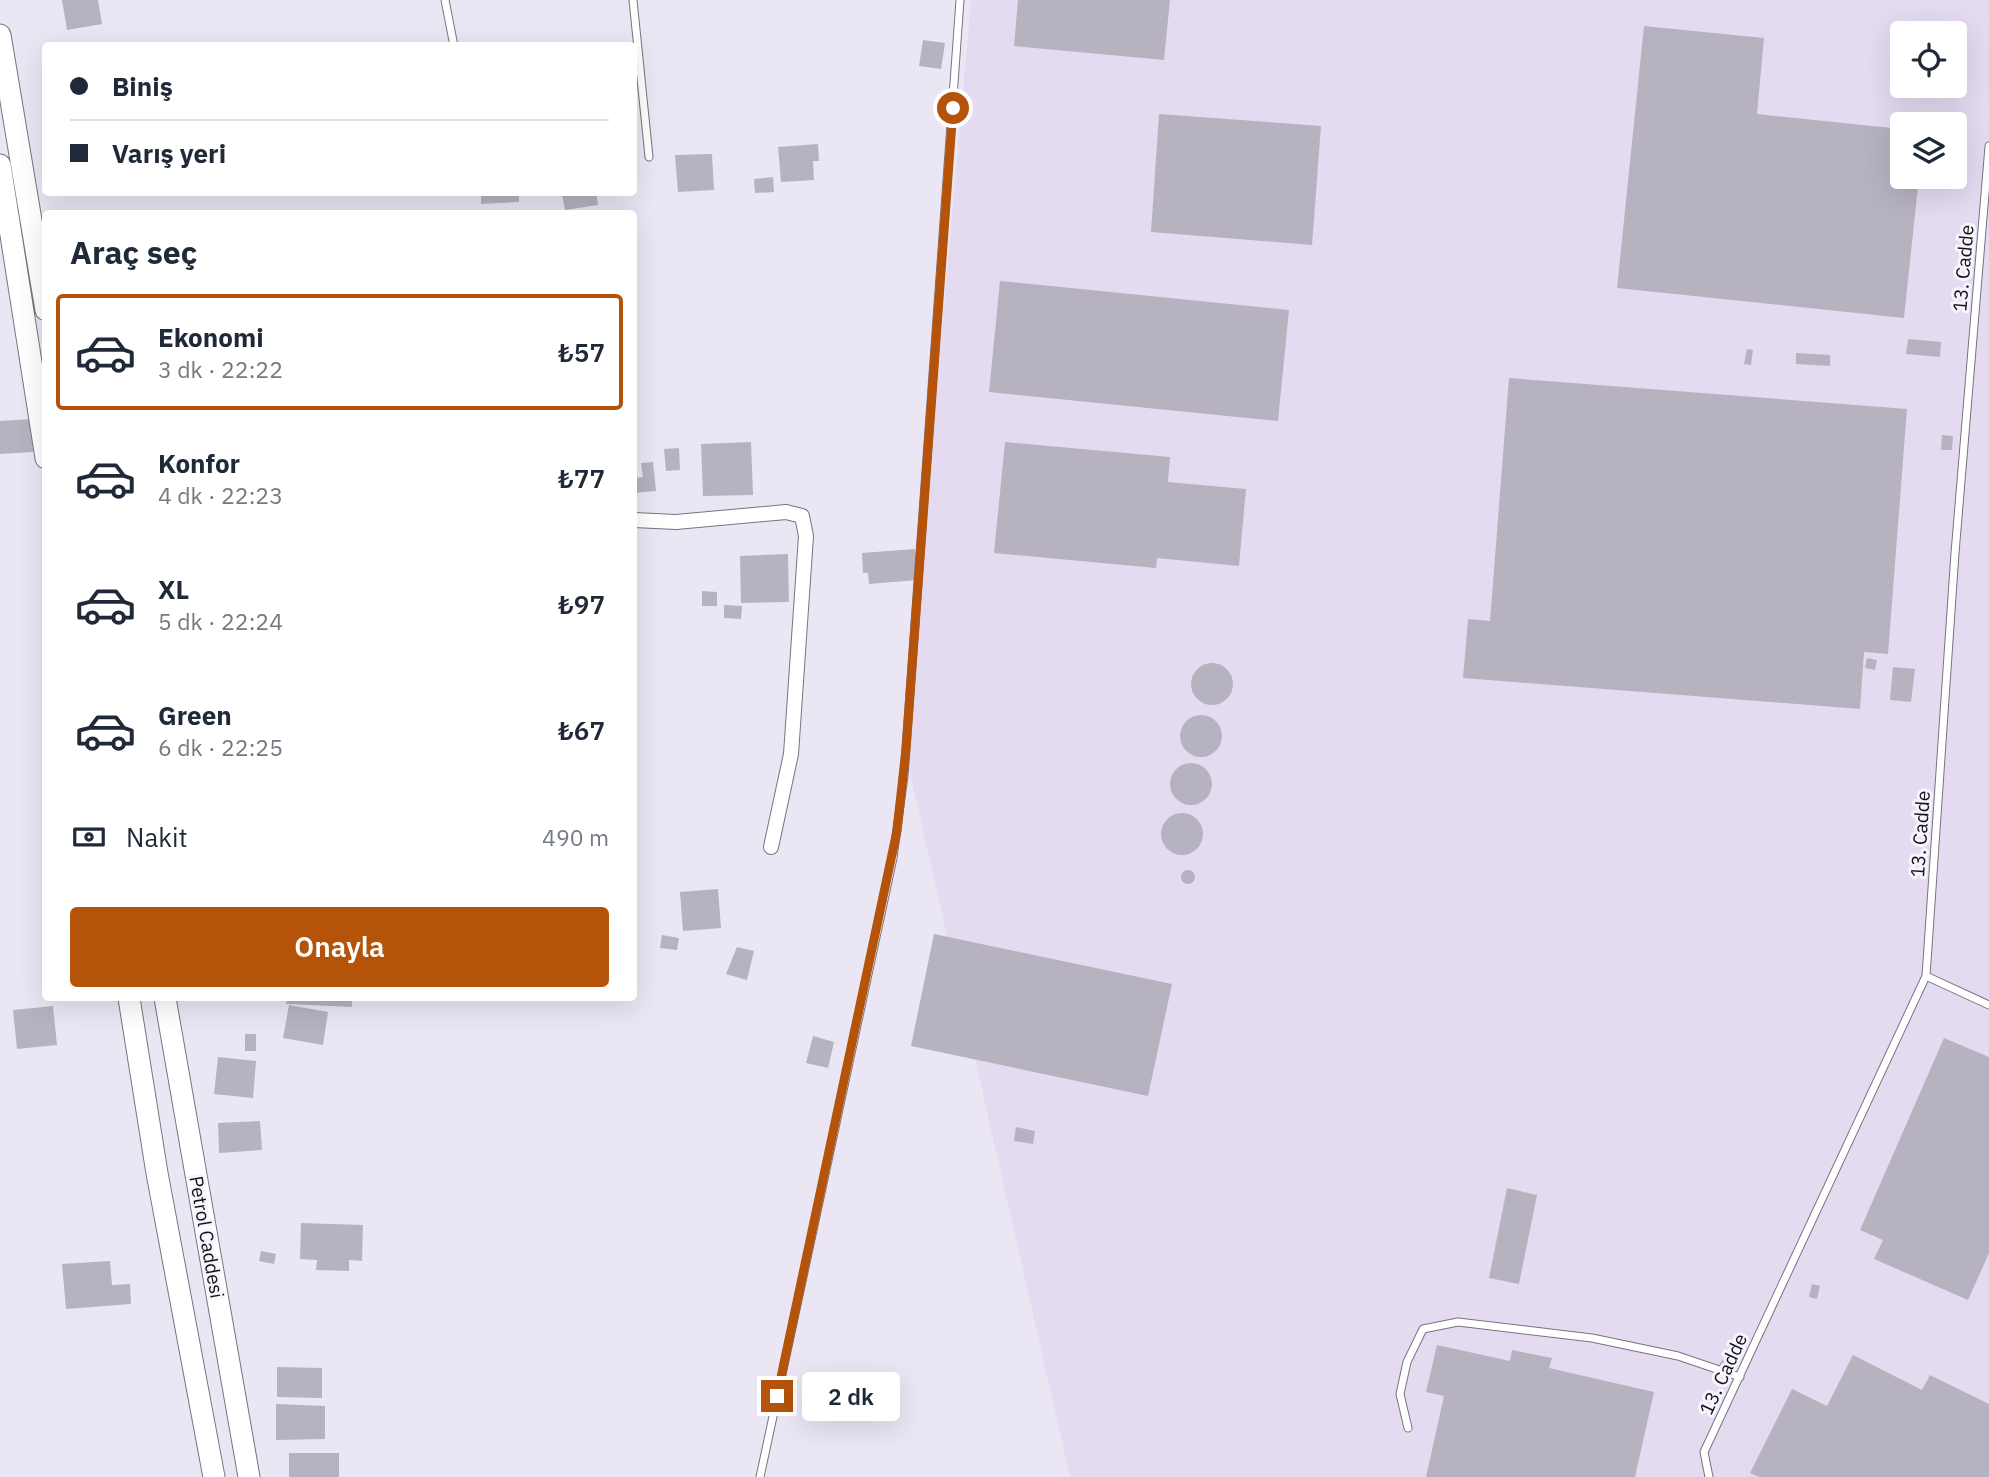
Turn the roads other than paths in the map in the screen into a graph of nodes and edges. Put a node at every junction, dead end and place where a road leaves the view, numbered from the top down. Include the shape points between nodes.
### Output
1 (446, 0) edge
2 (633, 0) edge
3 (960, 0) edge
4 (0, 35) edge
5 (453, 42) edge
6 (1989, 146) edge
7 (649, 156) dead end
8 (0, 165) edge
9 (42, 286) edge
10 (42, 433) edge
11 (637, 520) edge
12 (771, 847) dead end
13 (1926, 975) junction
14 (130, 1001) edge
15 (166, 1001) edge
16 (1989, 1004) edge
17 (1740, 1377) junction
18 (1408, 1428) dead end
19 (214, 1477) edge
20 (249, 1477) edge
21 (760, 1477) edge
22 (1709, 1477) edge

1 - 5 lane
2 - 7 lane
3 - 21 lane via 897,831
4 - 9 main road
6 - 13 lane, 13. Cadde
8 - 10 main road
11 - 12 street via 676,522 786,512 802,516 806,536 791,754
13 - 16 lane
13 - 17 lane, 13. Cadde
14 - 19 main road, Petrol Caddesi
15 - 20 main road, Petrol Caddesi
17 - 18 lane via 1678,1356 1592,1338 1458,1322 1423,1329 1407,1362 1400,1394
17 - 22 lane, 13. Cadde via 1704,1452

